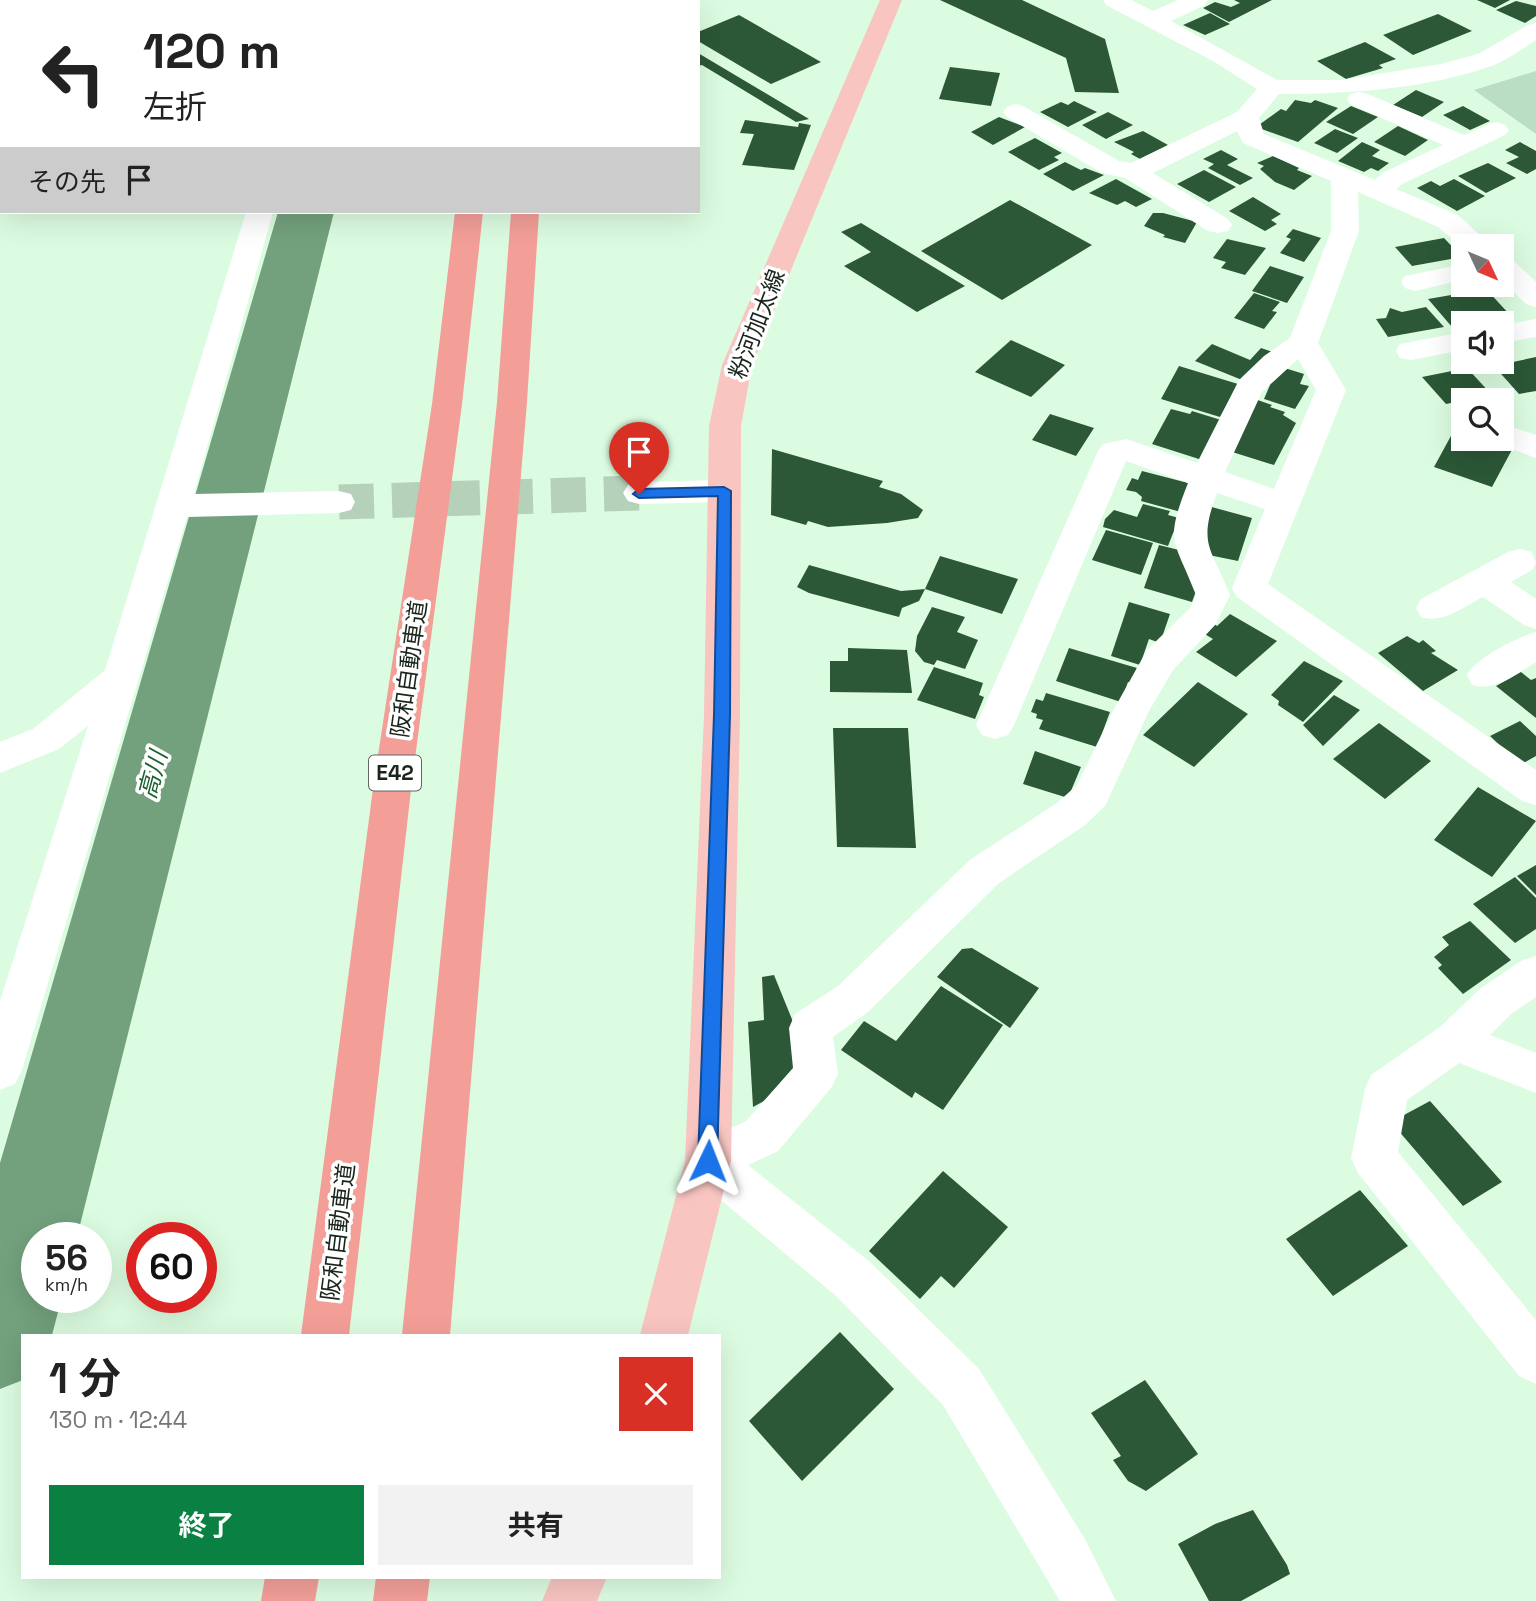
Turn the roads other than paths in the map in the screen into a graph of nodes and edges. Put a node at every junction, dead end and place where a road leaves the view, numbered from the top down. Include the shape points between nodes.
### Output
1 (891, 0) edge
2 (1114, 0) edge
3 (1197, 0) edge
4 (1153, 20) junction
5 (1534, 33) edge
6 (1272, 87) junction
7 (1359, 99) dead end
8 (1016, 112) dead end
9 (1246, 117) junction
10 (1496, 130) dead end
11 (1464, 145) junction
12 (1134, 172) junction
13 (1344, 178) junction
14 (1377, 192) junction
15 (258, 214) edge
16 (468, 214) edge
17 (525, 214) edge
18 (1218, 225) dead end
19 (1464, 234) edge
20 (1451, 274) edge
21 (1514, 277) edge
22 (1415, 282) dead end
23 (1536, 298) edge
24 (1536, 328) edge
25 (1514, 332) edge
26 (1303, 343) junction
27 (1451, 343) edge
28 (1411, 351) dead end
29 (1514, 438) edge
30 (1536, 447) edge
31 (1208, 476) junction
32 (724, 491) junction
33 (639, 494) tunnel mouth
34 (339, 502) tunnel mouth
35 (1284, 504) junction
36 (185, 506) junction
37 (1520, 561) dead end
38 (1485, 581) junction
39 (1433, 608) dead end
40 (1536, 616) edge
41 (1536, 645) edge
42 (1485, 675) dead end
43 (122, 676) junction
44 (995, 725) dead end
45 (0, 758) edge
46 (1536, 790) edge
47 (1536, 974) edge
48 (13, 992) edge
49 (1455, 1041) junction
50 (0, 1070) edge
51 (1536, 1073) edge
52 (708, 1161) junction
53 (325, 1334) edge
54 (426, 1334) edge
55 (664, 1334) edge
56 (1536, 1359) edge
57 (292, 1579) edge
58 (403, 1579) edge
59 (579, 1579) edge
60 (594, 1579) edge
61 (288, 1601) edge
62 (400, 1601) edge
63 (569, 1601) edge
64 (592, 1601) edge
65 (1089, 1601) edge

1 - 32 main road, 粉河加太線 via 737,365 725,426
2 - 4 street
3 - 4 street
4 - 6 street
5 - 6 street via 1487,59 1442,71 1340,87
6 - 9 street
7 - 11 street
8 - 12 street via 1111,167
9 - 12 street
9 - 13 street via 1252,138
10 - 11 street
11 - 14 street via 1393,178
12 - 18 street
13 - 14 street
13 - 26 street via 1345,231
14 - 19 street via 1448,221
15 - 36 street
16 - 53 highway, 阪和自動車道 / E42
17 - 54 highway via 511,416
20 - 22 street
21 - 23 street
24 - 25 street
26 - 31 street via 1250,387
26 - 35 street via 1331,390
27 - 28 street
29 - 30 street
31 - 35 street
31 - 44 street via 1126,450 1114,452
31 - 52 street via 1189,529 1213,595 1204,615 1160,660 1091,795 1071,814 985,871 853,999 810,1028 816,1074 762,1136
32 - 33 street
32 - 52 main road, 粉河加太線 via 722,729
34 - 36 street
35 - 46 street via 1249,588
36 - 43 street
37 - 38 street
38 - 39 street
38 - 40 street
41 - 42 street
43 - 45 street via 46,739
43 - 48 street
47 - 49 street via 1496,1002
48 - 50 street
49 - 51 street
49 - 56 street via 1387,1089 1374,1158
52 - 55 main road, 粉河加太線
52 - 65 street via 853,1279 961,1387
57 - 61 highway
58 - 62 highway
59 - 63 main road
60 - 64 street

